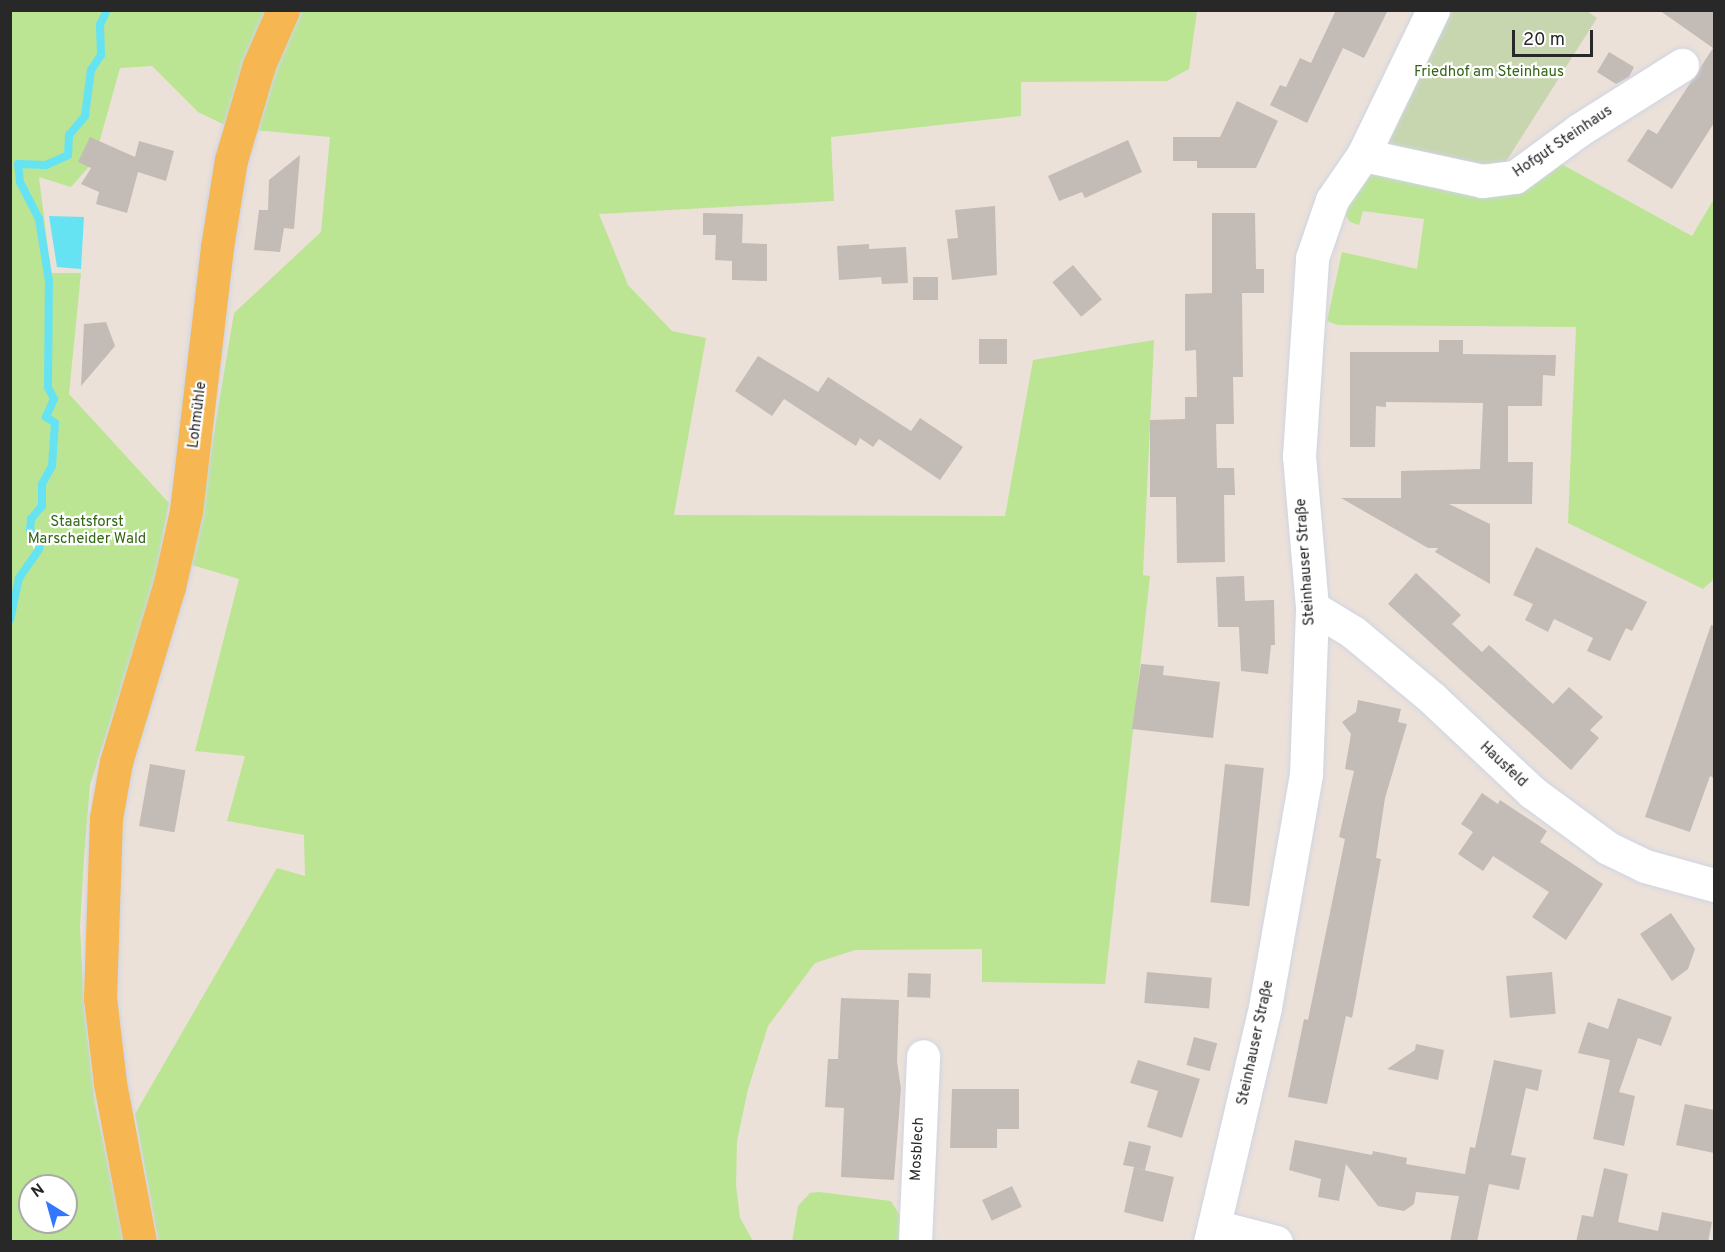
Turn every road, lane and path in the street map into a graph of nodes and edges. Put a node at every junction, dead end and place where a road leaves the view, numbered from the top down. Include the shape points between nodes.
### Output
1 (283, 10) edge
2 (1433, 10) edge
3 (1682, 65) dead end
4 (1363, 155) junction
5 (1312, 607) junction
6 (1714, 885) edge
7 (923, 1056) dead end
8 (1212, 1234) edge
9 (140, 1242) edge
10 (915, 1242) edge
11 (1276, 1242) edge

1 - 9 main road, Lohmühle via 259,65 231,160 186,511 169,587 116,762 106,818 100,998 110,1083
2 - 4 street, Steinhauser Straße
3 - 4 street, Hofgut Steinhaus via 1579,130 1515,177 1482,181
4 - 5 street, Steinhauser Straße via 1332,200 1312,258 1299,456
5 - 6 street, Hausfeld via 1353,632 1433,699 1532,792 1608,848 1645,866
5 - 8 street, Steinhauser Straße via 1306,774 1265,1007
7 - 10 street, Mosblech
8 - 11 street via 1239,1229

